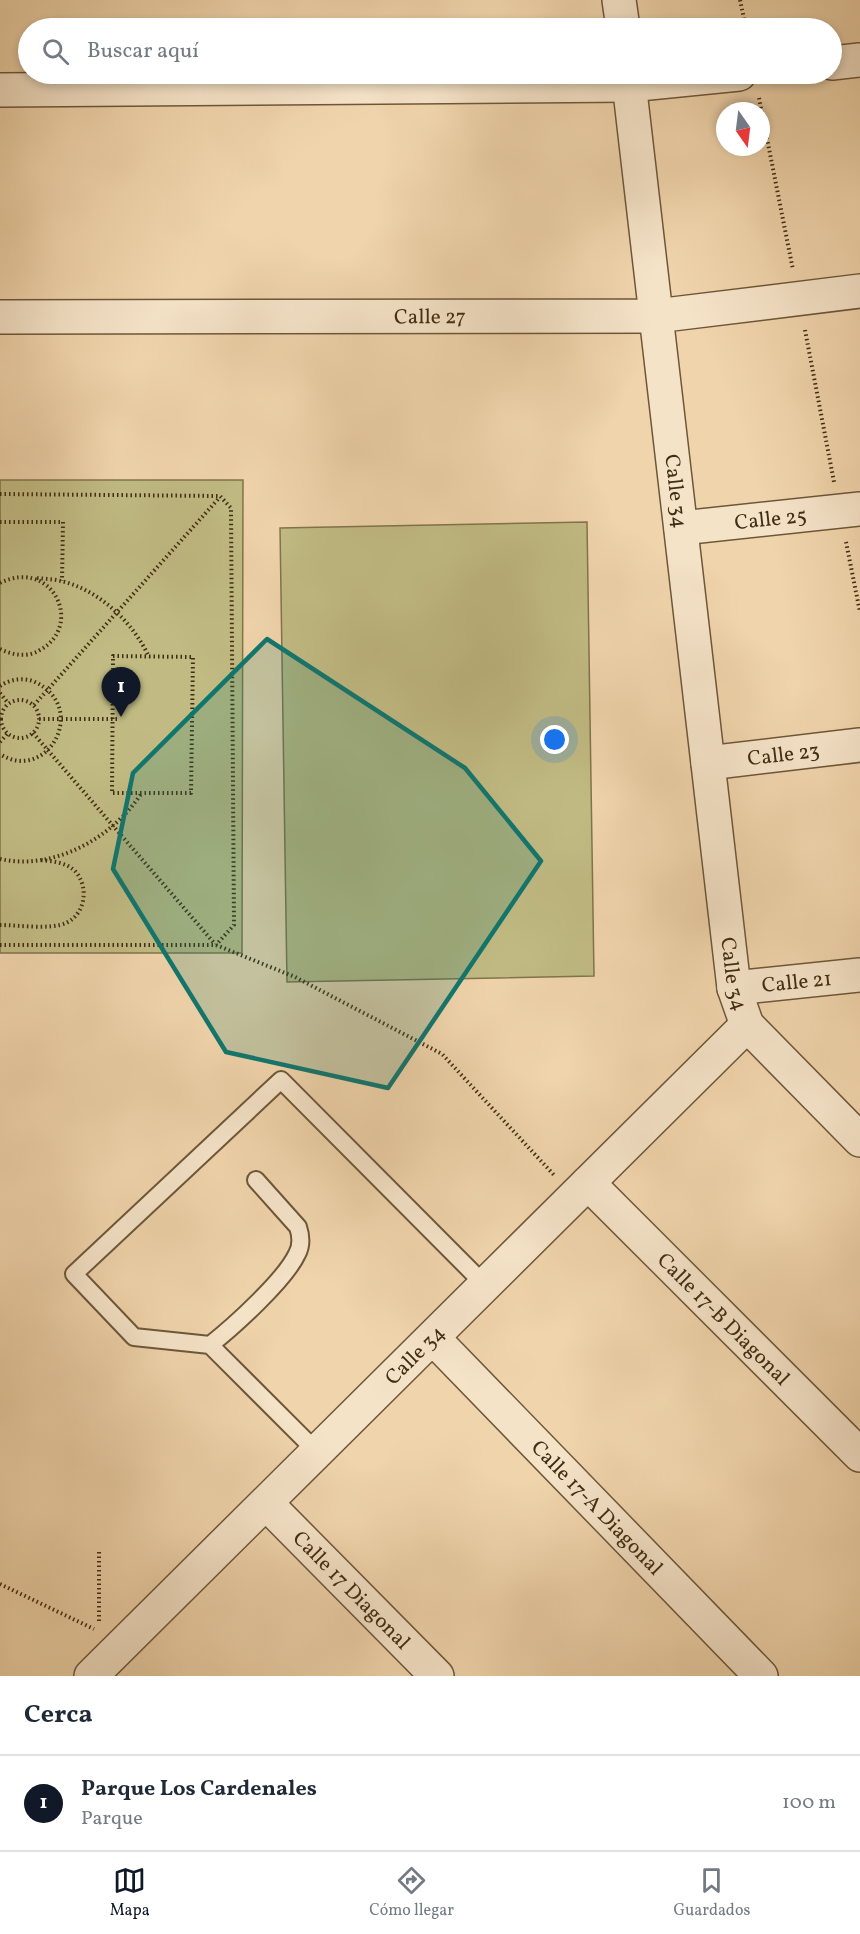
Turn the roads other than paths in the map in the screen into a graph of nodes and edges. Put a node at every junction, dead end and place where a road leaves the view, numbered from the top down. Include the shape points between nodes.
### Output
1 (619, 0) edge
2 (621, 18) edge
3 (860, 60) edge
4 (842, 62) edge
5 (343, 84) edge
6 (629, 84) edge
7 (729, 84) edge
8 (749, 85) edge
9 (0, 90) edge
10 (860, 291) edge
11 (656, 316) junction
12 (0, 317) edge
13 (860, 509) edge
14 (681, 528) junction
15 (860, 745) edge
16 (708, 763) junction
17 (860, 975) edge
18 (734, 988) junction
19 (747, 1025) junction
20 (860, 1140) edge
21 (256, 1180) dead end
22 (574, 1182) junction
23 (485, 1285) junction
24 (433, 1338) junction
25 (210, 1345) junction
26 (317, 1452) junction
27 (860, 1455) edge
28 (266, 1503) junction
29 (107, 1671) edge
30 (437, 1676) edge
31 (761, 1676) edge

1 - 2 street
3 - 4 street
5 - 9 street
6 - 11 street, Calle 34
7 - 8 street
10 - 11 street, Calle 27
11 - 12 street, Calle 27
11 - 14 street, Calle 34
13 - 14 street, Calle 25
14 - 16 street, Calle 34
15 - 16 street, Calle 23
16 - 18 street, Calle 34
17 - 18 street, Calle 21
18 - 19 street, Calle 34
19 - 20 street
19 - 22 street, Calle 34
21 - 25 lane via 298,1227 298,1253 280,1278
22 - 23 street, Calle 34
22 - 27 street, Calle 17-B Diagonal
23 - 24 street, Calle 34
23 - 25 lane via 281,1080 74,1274 134,1337
24 - 26 street, Calle 34
24 - 31 street, Calle 17-A Diagonal
25 - 26 lane
26 - 28 street, Calle 34
28 - 29 street, Calle 34
28 - 30 street, Calle 17 Diagonal

